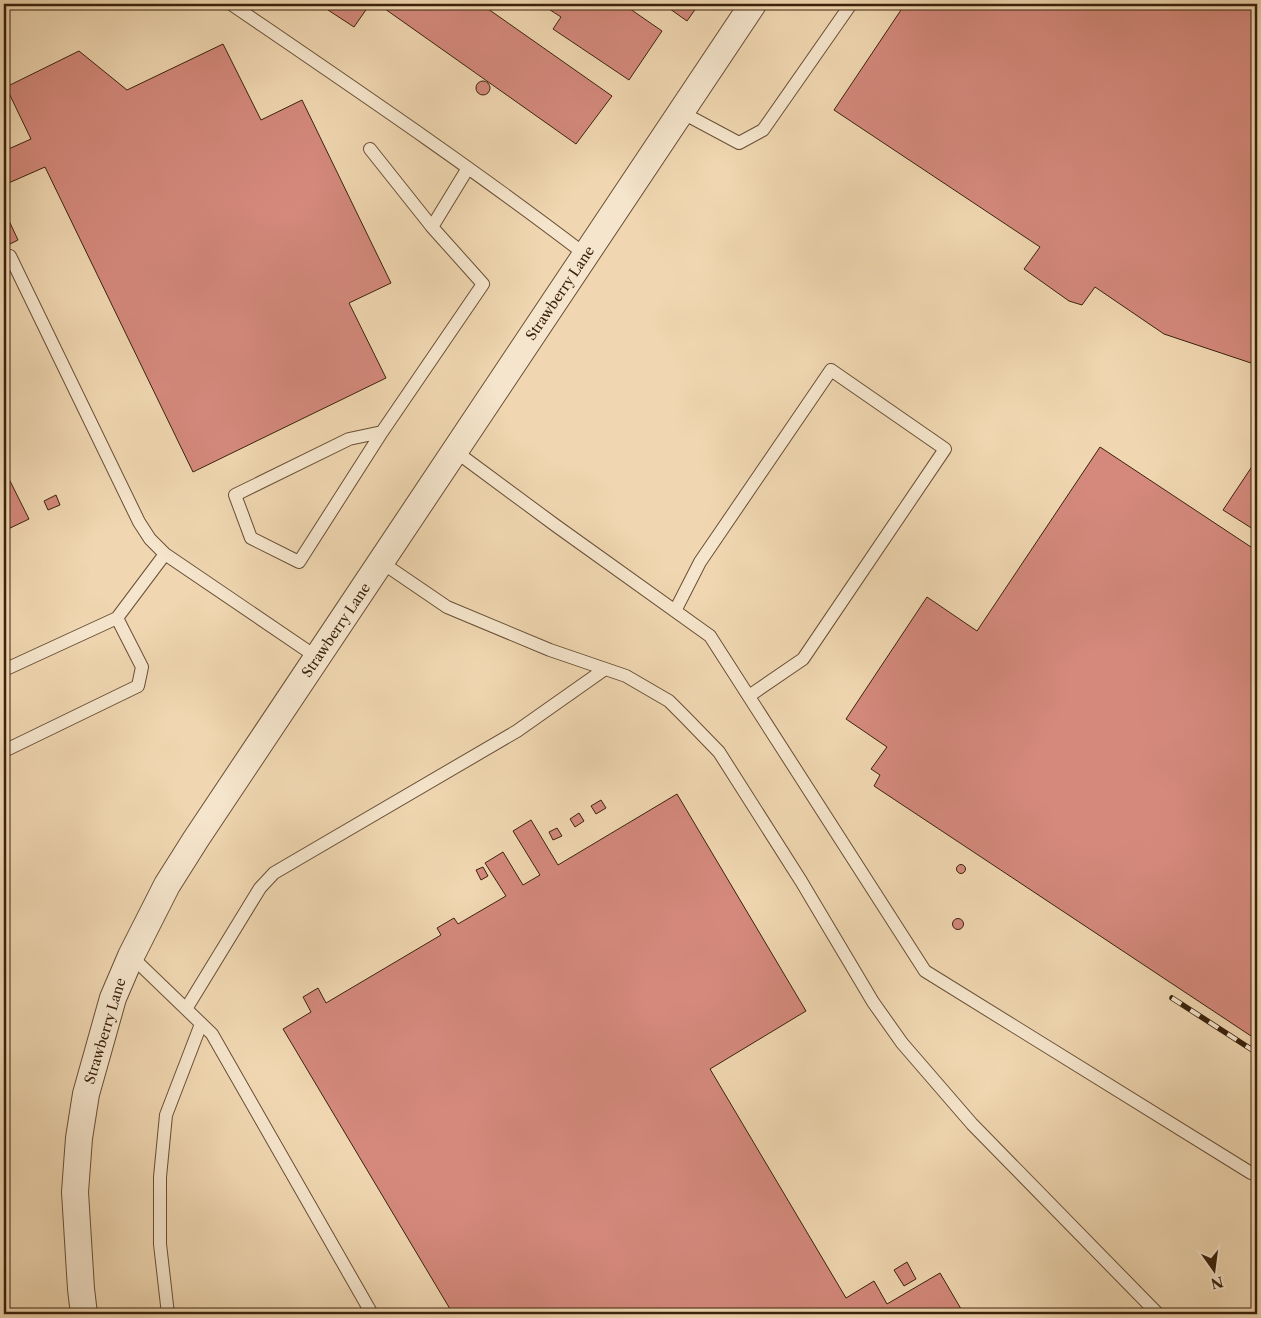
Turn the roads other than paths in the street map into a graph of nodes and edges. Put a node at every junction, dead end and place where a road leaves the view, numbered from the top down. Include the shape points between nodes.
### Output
1 (231, 4) edge
2 (753, 4) edge
3 (851, 4) edge
4 (681, 112) junction
5 (370, 149) dead end
6 (468, 168) junction
7 (432, 227) junction
8 (586, 255) junction
9 (10, 256) dead end
10 (382, 432) junction
11 (455, 451) junction
12 (165, 554) junction
13 (381, 562) junction
14 (675, 611) junction
15 (117, 618) junction
16 (318, 658) junction
17 (605, 669) junction
18 (4, 670) edge
19 (749, 696) junction
20 (4, 751) edge
21 (130, 956) junction
22 (186, 1009) junction
23 (201, 1024) junction
24 (1252, 1173) dead end
25 (84, 1314) edge
26 (168, 1314) edge
27 (372, 1314) edge
28 (1158, 1314) edge

1 - 6 lane
2 - 4 street, Strawberry Lane
3 - 4 lane via 764,130 739,143
4 - 8 street, Strawberry Lane
5 - 7 lane
6 - 7 lane
6 - 8 lane
7 - 10 lane via 482,284
8 - 11 street, Strawberry Lane
9 - 12 lane via 139,522
10 - 10 lane via 299,562 251,538 234,495 349,439
11 - 13 street, Strawberry Lane
11 - 14 lane
12 - 15 lane
12 - 16 lane
13 - 16 street, Strawberry Lane
13 - 17 lane via 447,607
14 - 19 lane via 710,636
14 - 19 lane via 700,562 831,370 946,449 803,658
15 - 18 lane
15 - 20 lane via 142,667 138,686
16 - 21 street, Strawberry Lane via 167,885
17 - 22 lane via 517,731 274,873 260,888
17 - 28 lane via 626,676 669,701 719,752 801,880 873,1002 902,1043 972,1124
19 - 24 lane via 925,971
21 - 22 lane
21 - 25 street, Strawberry Lane via 113,998 88,1084 80,1138 75,1192
22 - 23 lane
23 - 26 lane via 166,1115 160,1177 160,1244
23 - 27 lane via 212,1034

